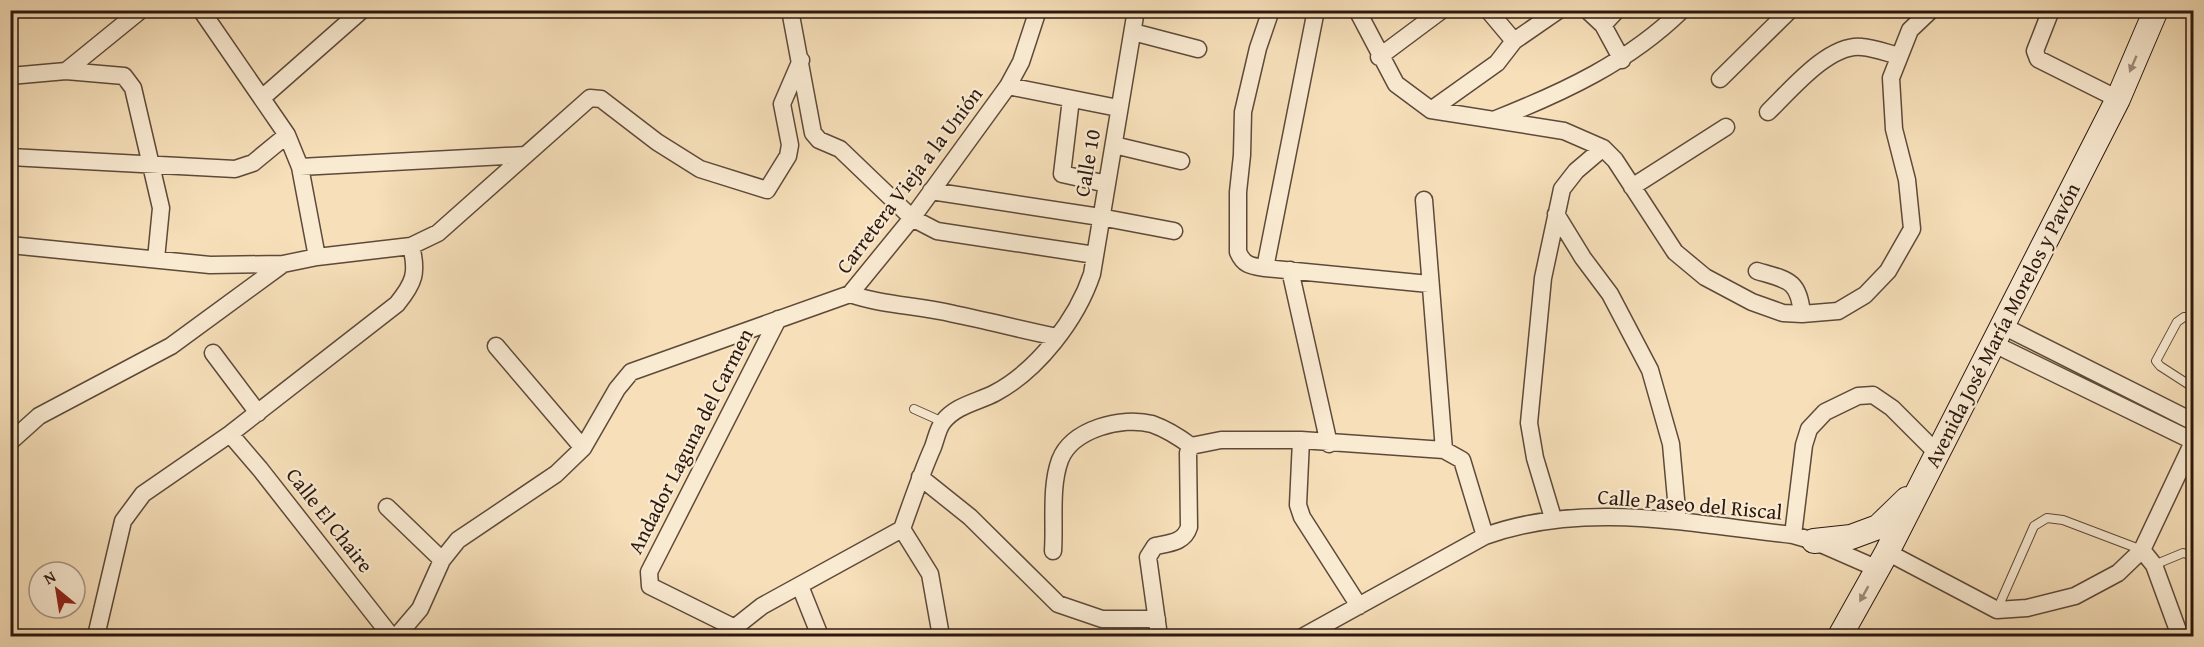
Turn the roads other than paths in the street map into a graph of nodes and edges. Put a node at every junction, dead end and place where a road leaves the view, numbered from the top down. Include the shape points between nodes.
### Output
1 (141, 10) edge
2 (362, 10) edge
3 (790, 10) edge
4 (1038, 10) edge
5 (1136, 10) edge
6 (1271, 10) edge
7 (1316, 10) edge
8 (1357, 10) edge
9 (1442, 10) edge
10 (1488, 10) edge
11 (1559, 10) edge
12 (1587, 10) edge
13 (1617, 10) edge
14 (1682, 10) edge
15 (1790, 10) edge
16 (1932, 10) edge
17 (2051, 10) edge
18 (2156, 10) edge
19 (209, 13) edge
20 (1603, 25) junction
21 (1133, 32) junction
22 (1514, 41) junction
23 (1198, 49) dead end
24 (1899, 56) junction
25 (1379, 57) junction
26 (801, 60) junction
27 (1622, 60) junction
28 (66, 71) junction
29 (10, 76) edge
30 (1720, 80) dead end
31 (1008, 86) junction
32 (262, 98) junction
33 (1071, 99) junction
34 (2118, 99) junction
35 (1118, 108) junction
36 (1431, 110) junction
37 (1768, 112) dead end
38 (1493, 121) junction
39 (1726, 127) dead end
40 (287, 135) junction
41 (1114, 145) junction
42 (1603, 148) junction
43 (526, 156) junction
44 (10, 157) edge
45 (1181, 161) dead end
46 (152, 163) junction
47 (300, 167) junction
48 (1107, 184) junction
49 (1632, 187) junction
50 (931, 191) junction
51 (1424, 200) dead end
52 (1556, 214) junction
53 (1100, 216) junction
54 (912, 218) junction
55 (1174, 231) dead end
56 (10, 244) edge
57 (411, 246) junction
58 (1095, 255) junction
59 (317, 257) junction
60 (156, 259) junction
61 (283, 264) junction
62 (1265, 268) junction
63 (1290, 270) junction
64 (1757, 271) dead end
65 (1429, 284) junction
66 (850, 294) junction
67 (1802, 314) junction
68 (2193, 318) edge
69 (778, 319) junction
70 (1996, 334) junction
71 (1058, 337) junction
72 (496, 346) dead end
73 (213, 353) dead end
74 (2193, 387) edge
75 (915, 409) dead end
76 (258, 412) junction
77 (943, 422) junction
78 (2193, 422) edge
79 (230, 434) junction
80 (1301, 440) junction
81 (2193, 440) edge
82 (10, 442) edge
83 (1329, 444) junction
84 (1191, 446) junction
85 (584, 448) junction
86 (1444, 450) junction
87 (1936, 452) junction
88 (920, 477) junction
89 (1920, 488) junction
90 (387, 507) dead end
91 (1553, 518) junction
92 (1678, 521) junction
93 (902, 529) junction
94 (1485, 537) junction
95 (1803, 538) junction
96 (2142, 550) junction
97 (1053, 551) dead end
98 (2193, 556) edge
99 (442, 560) junction
100 (1882, 561) junction
101 (2154, 565) junction
102 (800, 586) junction
103 (1359, 606) junction
104 (1997, 610) junction
105 (1157, 619) junction
106 (729, 632) edge
107 (96, 636) edge
108 (391, 636) edge
109 (397, 636) edge
110 (820, 636) edge
111 (941, 636) edge
112 (1159, 636) edge
113 (1304, 636) edge
114 (1840, 636) edge
115 (2180, 636) edge

1 - 28 street
2 - 32 street
3 - 26 street
4 - 31 street, Carretera Vieja a la Unión via 1021,62
5 - 21 street, Calle 10
6 - 62 street via 1243,112 1238,192 1238,252 1248,266
7 - 62 street
8 - 25 street
9 - 25 street
10 - 22 street
11 - 22 street
12 - 20 street
13 - 20 street
14 - 27 street
15 - 30 street
16 - 24 street via 1910,30
17 - 34 street via 2035,51 2038,59
18 -> 34 main road, Avenida José María Morelos y Pavón
19 - 32 street
20 - 27 street
21 - 23 street
21 - 35 street, Calle 10
22 - 36 street via 1497,63
24 - 37 street via 1860,46 1836,52
24 - 67 street via 1891,78 1894,129 1907,180 1912,229 1888,272 1865,295 1838,311
25 - 36 street via 1396,84
26 - 43 street via 782,104 790,145 788,156 767,190 700,169 601,99 590,98
26 - 54 street via 813,132 819,140 840,149
27 - 38 street via 1555,96
28 - 29 street
28 - 46 street via 124,76 133,88
31 - 33 street
31 - 50 street, Carretera Vieja a la Unión
32 - 40 street
33 - 35 street
33 - 48 street via 1062,174
34 - 70 main road, Avenida José María Morelos y Pavón
35 - 41 street, Calle 10
36 - 38 street
38 - 42 street via 1564,131
39 - 49 street
40 - 46 street via 253,162 235,169
40 - 47 street
41 - 45 street
41 - 48 street, Calle 10
42 - 49 street
42 - 52 street via 1562,189
43 - 47 street
43 - 57 street via 438,233
44 - 46 street
46 - 60 street via 161,208
47 - 59 street
48 - 53 street, Calle 10
49 - 67 street via 1675,252 1705,277 1752,302 1783,313
50 - 53 street
50 - 54 street, Carretera Vieja a la Unión
51 - 65 street
52 - 91 street via 1543,278 1529,423
52 - 92 street via 1610,294 1650,370 1671,444
53 - 55 street
53 - 58 street, Calle 10
54 - 58 street via 936,231
54 - 66 street, Carretera Vieja a la Unión
56 - 60 street
57 - 59 street
57 - 76 street via 416,263 412,285 397,303
58 - 71 street, Calle 10 via 1084,298
59 - 61 street
60 - 61 street via 210,265
61 - 82 street via 171,346 39,416
62 - 63 street
63 - 65 street
63 - 83 street
64 - 67 street via 1794,285 1800,295
65 - 86 street
66 - 69 street, Carretera Vieja a la Unión
66 - 71 street via 879,304 955,314
68 - 74 lane via 2184,317 2177,322 2156,361
69 - 85 street, Carretera Vieja a la Unión via 631,372
69 - 106 street, Andador Laguna del Carmen via 649,572 650,586
70 - 78 street
70 - 81 street
70 - 87 main road, Avenida José María Morelos y Pavón
71 - 77 street via 1030,366 996,392 958,408
72 - 85 street
73 - 76 street
75 - 77 lane
76 - 79 street
77 - 88 street
79 - 107 street via 143,494 123,521
79 - 108 street, Calle El Chaire
80 - 83 street
80 - 84 street via 1221,440
80 - 103 street via 1298,506
81 - 96 street
83 - 86 street
84 - 97 street via 1178,435 1151,424 1129,421 1078,437 1061,457 1056,474
84 - 105 street via 1187,534 1180,540 1155,546 1148,557
85 - 99 street, Carretera Vieja a la Unión via 556,474 458,540
86 - 94 street via 1462,460
87 - 89 main road, Avenida José María Morelos y Pavón
87 - 95 street via 1892,408 1873,395 1858,396 1825,412 1809,429 1804,445
88 - 93 street
88 - 105 street via 970,517 1058,604 1101,619
89 - 95 main road via 1878,527 1851,537
89 - 100 main road, Avenida José María Morelos y Pavón
90 - 99 street
91 - 92 street, Calle Paseo del Riscal via 1622,516
91 - 94 street, Calle Paseo del Riscal
92 - 95 street, Calle Paseo del Riscal
93 - 102 street
93 - 111 street via 930,574
94 - 103 street, Calle Paseo del Riscal
95 - 100 street, Calle Paseo del Riscal
96 - 101 street
96 - 104 street via 2118,573 2075,596 2027,608
96 - 104 lane via 2063,520 2047,518 2034,526
98 - 101 lane via 2183,553
99 - 109 street, Carretera Vieja a la Unión via 420,609
100 - 104 street, Calle Paseo del Riscal
100 -> 114 main road, Avenida José María Morelos y Pavón
101 - 115 street
102 - 106 street via 762,606
102 - 110 street
103 - 113 street, Calle Paseo del Riscal
105 - 112 street

